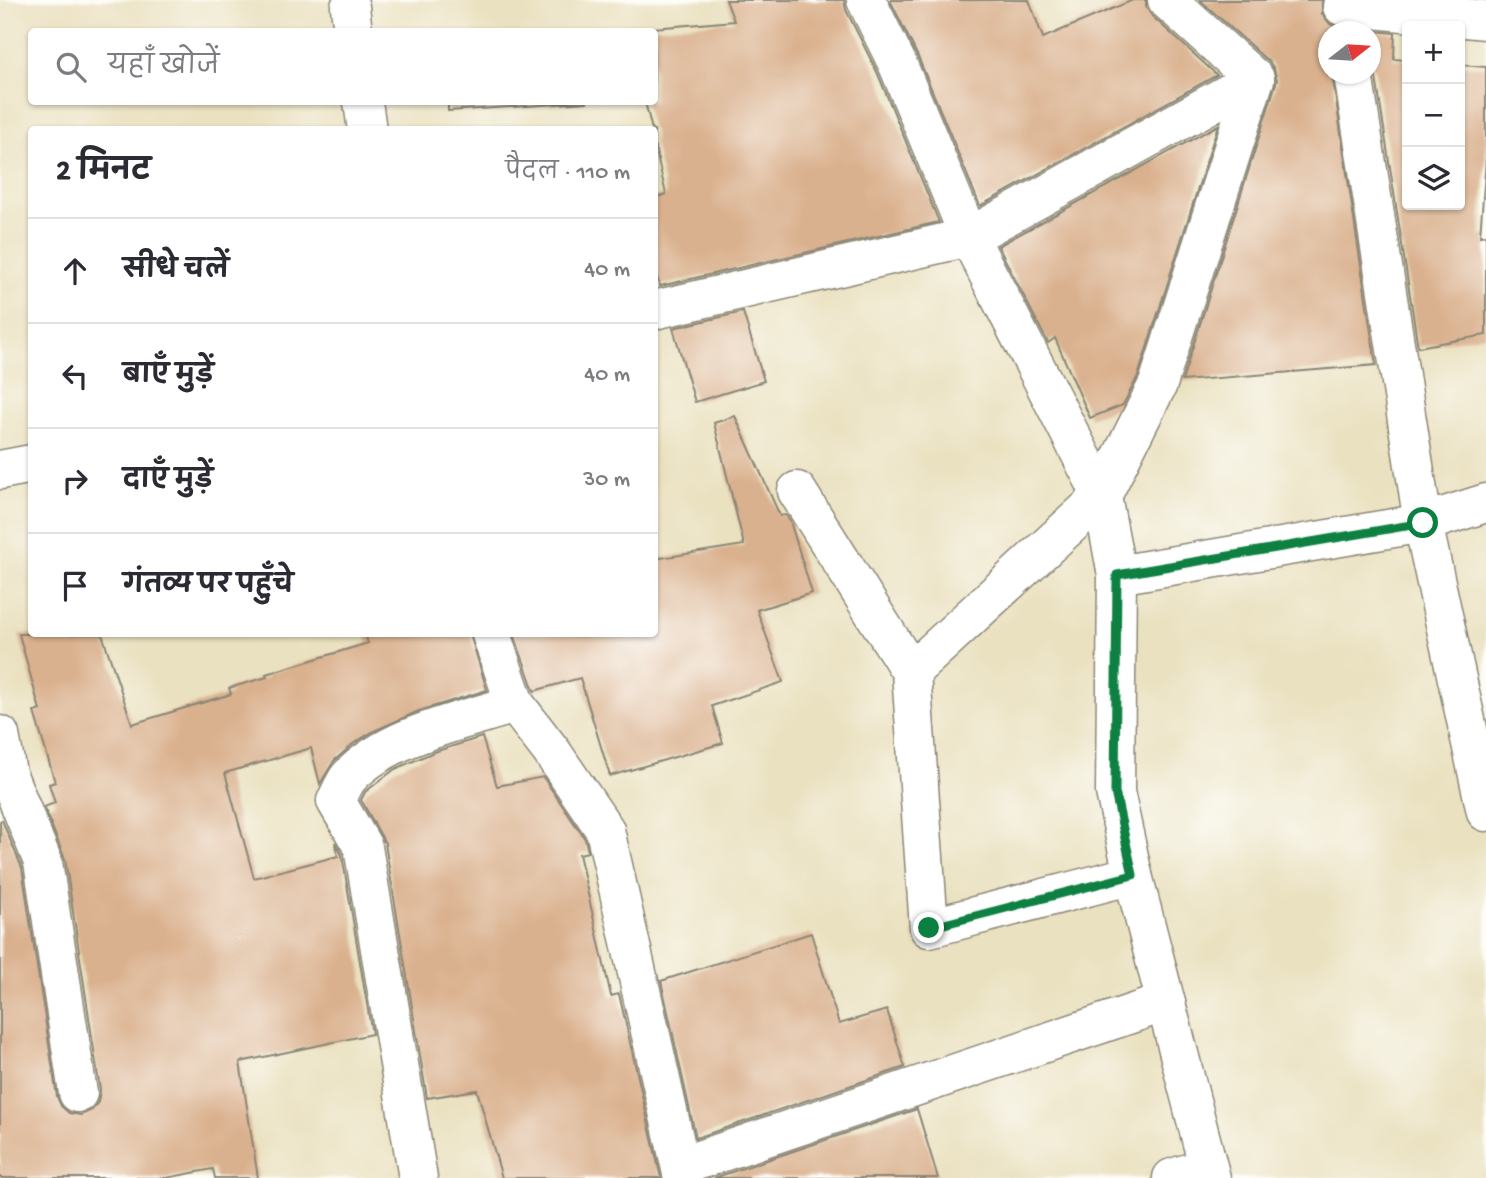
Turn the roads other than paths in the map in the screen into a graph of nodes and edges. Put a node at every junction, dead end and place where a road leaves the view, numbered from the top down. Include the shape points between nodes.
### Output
1 (866, 0) edge
2 (1167, 0) edge
3 (1343, 13) edge
4 (1486, 20) edge
5 (1255, 79) junction
6 (1355, 84) edge
7 (363, 105) edge
8 (366, 126) edge
9 (969, 237) junction
10 (658, 309) edge
11 (28, 465) edge
12 (0, 470) edge
13 (797, 491) dead end
14 (1102, 496) junction
15 (1486, 503) edge
16 (1423, 523) junction
17 (1117, 575) junction
18 (492, 637) edge
19 (911, 673) junction
20 (515, 704) junction
21 (0, 735) edge
22 (1484, 792) edge
23 (1133, 875) junction
24 (1166, 1002) junction
25 (78, 1093) dead end
26 (682, 1172) edge
27 (1209, 1172) edge
28 (418, 1178) edge
29 (1172, 1178) edge

1 - 9 street
2 - 5 street
3 - 4 street
5 - 9 street
5 - 14 street via 1158,384
6 - 16 street
7 - 8 street
9 - 10 street
9 - 14 street
11 - 12 street
13 - 19 street
14 - 17 street
14 - 19 street
15 - 16 street
16 - 17 street
16 - 22 street
17 - 23 street via 1115,792
18 - 20 street
19 - 23 street via 929,928
20 - 26 street via 605,830
20 - 28 street via 380,751 348,779 337,801 363,847
21 - 25 street via 7,773 43,862
23 - 24 street
24 - 26 street
24 - 27 street
27 - 29 street

